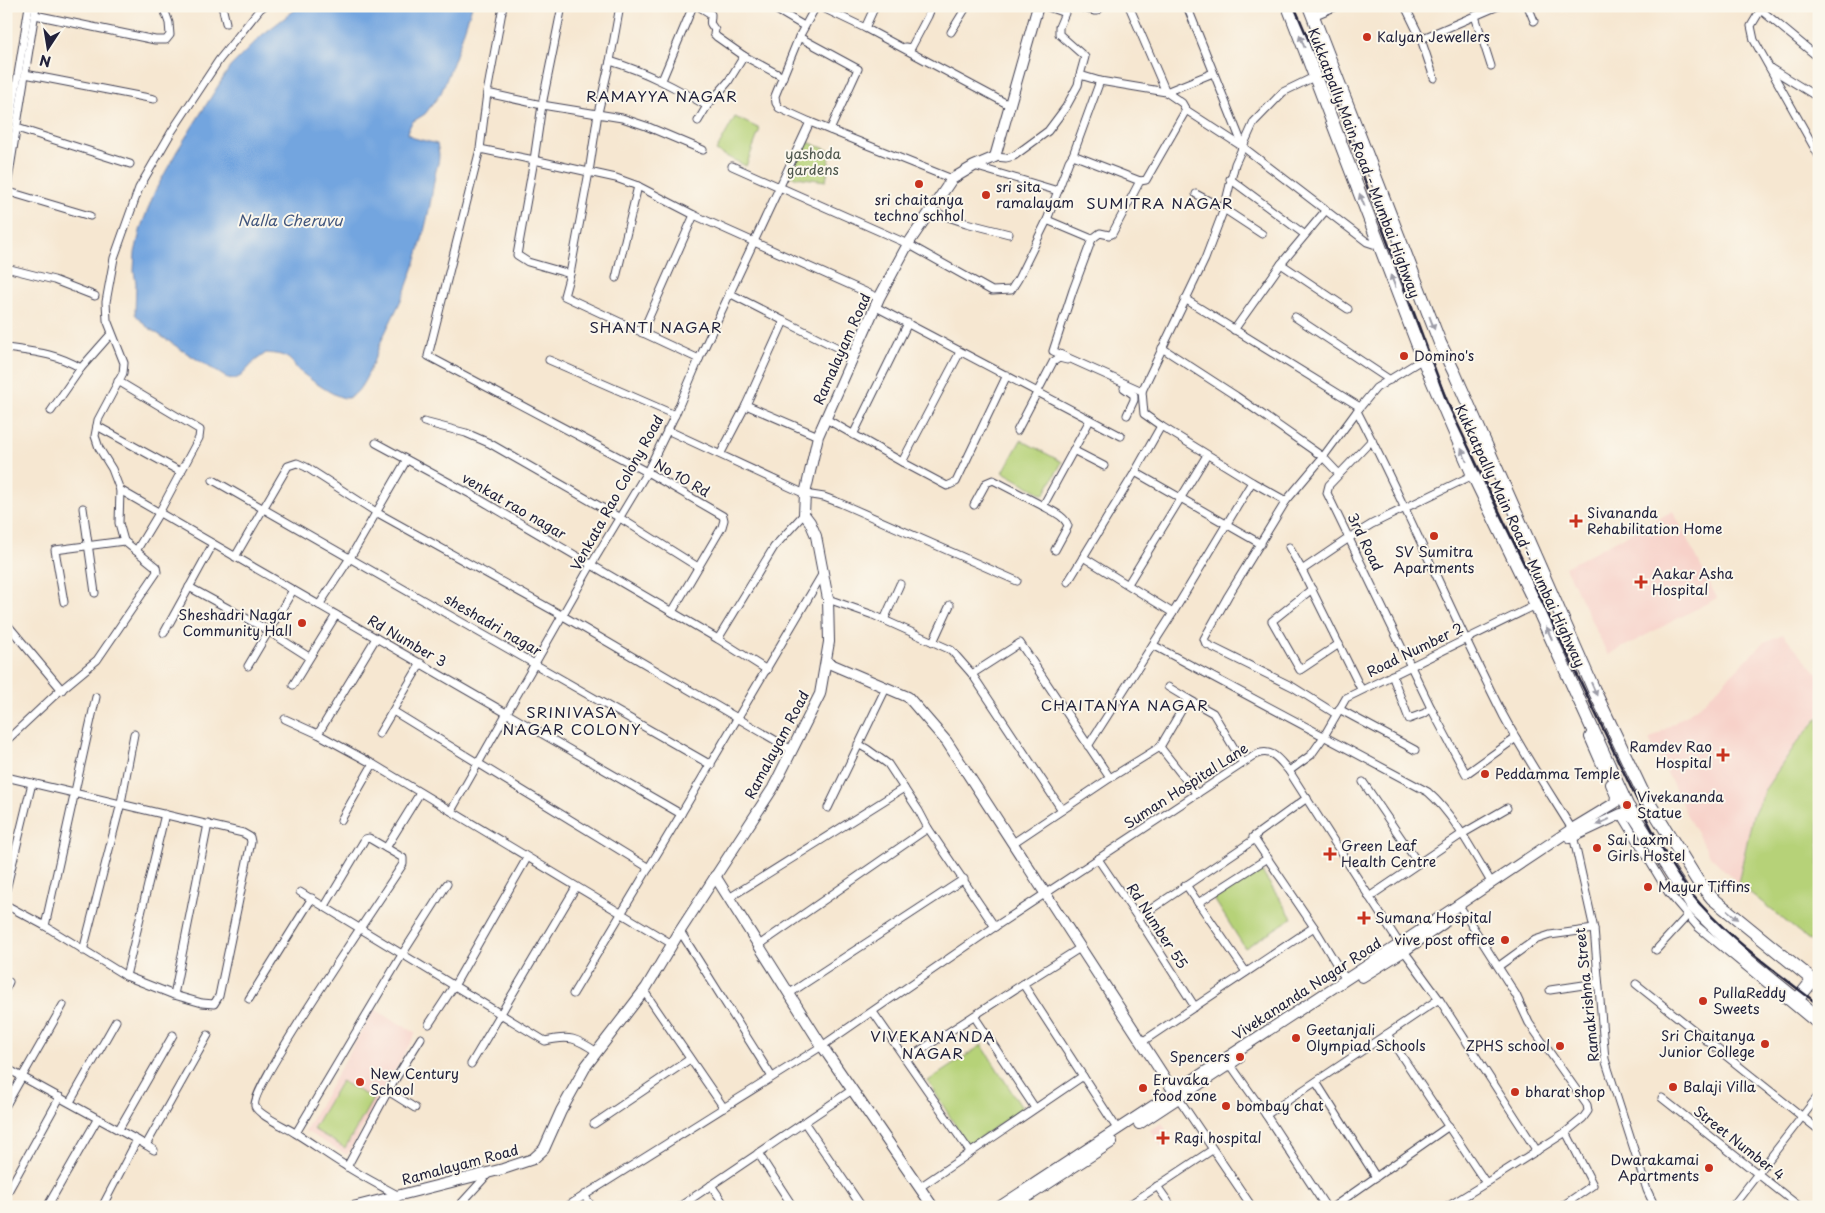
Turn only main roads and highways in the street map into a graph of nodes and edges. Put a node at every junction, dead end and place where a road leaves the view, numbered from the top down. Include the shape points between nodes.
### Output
1 (1288, 6) edge
2 (1311, 11) edge
3 (1447, 356) junction
4 (1424, 361) junction
5 (1816, 983) edge
6 (1797, 1000) junction
7 (1819, 1018) edge

4 -> 1 highway, Kukkatpally Main Road - Mumbai Highway
2 -> 3 highway, Kukkatpally Main Road - Mumbai Highway
3 - 4 highway
3 -> 5 highway, Kukkatpally Main Road - Mumbai Highway via 1594,690 1644,795 1697,880 1712,898
6 -> 4 highway, Kukkatpally Main Road - Mumbai Highway via 1677,893 1627,805 1536,605 1472,475
5 - 6 highway
6 - 7 highway, Kukkatpally Main Road - Mumbai Highway

